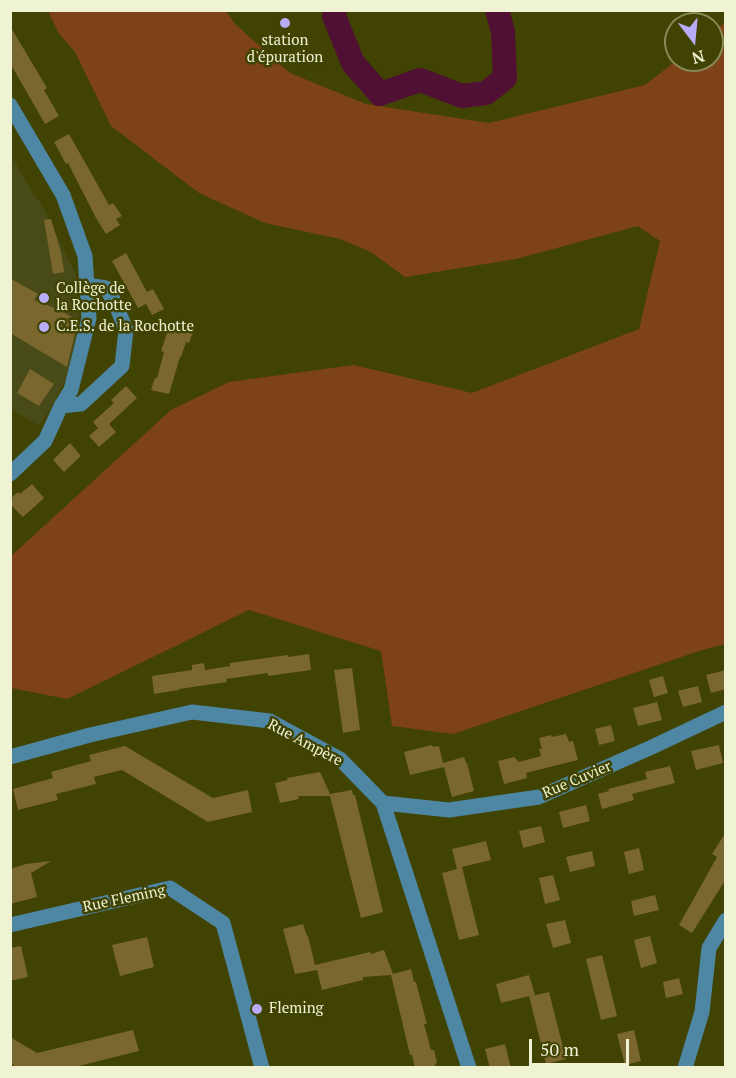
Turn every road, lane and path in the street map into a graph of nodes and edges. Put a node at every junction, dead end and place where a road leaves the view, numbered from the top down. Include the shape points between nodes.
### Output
1 (10, 105) edge
2 (87, 285) junction
3 (61, 406) junction
4 (10, 474) edge
5 (726, 712) edge
6 (10, 756) edge
7 (383, 803) junction
8 (726, 920) edge
9 (10, 925) edge
10 (262, 1068) edge
11 (469, 1068) edge
12 (685, 1068) edge

1 - 2 street via 63,195 84,256
2 - 3 street via 89,318 71,390
2 - 3 street via 106,288 116,305 126,330 122,366 81,404
3 - 4 street via 45,441
5 - 7 street, Rue Cuvier via 539,797 449,810
6 - 7 street, Rue Ampère via 192,712 270,721 340,759
7 - 11 street, Rue Ampère
8 - 12 street via 709,948 702,1012
9 - 10 street, Rue Fleming via 170,888 223,923

